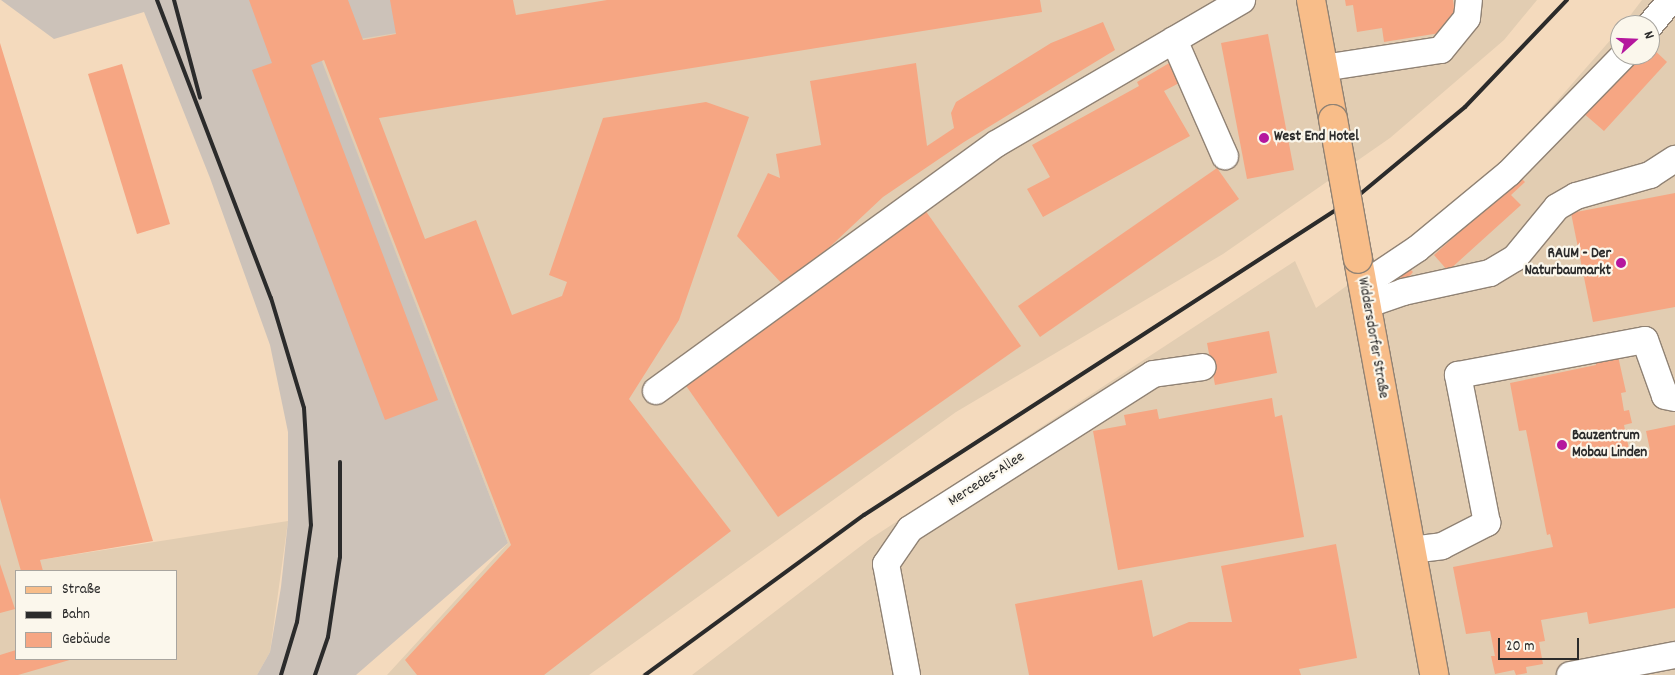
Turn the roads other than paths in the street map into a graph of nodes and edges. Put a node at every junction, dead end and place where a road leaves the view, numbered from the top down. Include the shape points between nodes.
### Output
1 (1242, 0) edge
2 (1311, 0) edge
3 (1470, 0) edge
4 (1672, 0) edge
5 (1659, 15) edge
6 (1174, 40) junction
7 (1614, 65) edge
8 (1324, 68) junction
9 (1225, 156) dead end
10 (1675, 159) edge
11 (1362, 283) junction
12 (1203, 367) dead end
13 (656, 391) dead end
14 (1675, 398) edge
15 (1411, 550) junction
16 (1675, 655) edge
17 (907, 675) edge
18 (1434, 675) edge
19 (1570, 675) edge

1 - 6 lane
2 - 8 main road, Widdersdorfer Straße
3 - 8 lane via 1467,18 1441,50
4 - 5 lane
6 - 9 lane
6 - 13 lane via 996,144
7 - 11 lane via 1509,173 1417,248
8 - 11 main road, Widdersdorfer Straße, bridge
10 - 11 lane via 1650,175 1576,196 1558,208 1515,258 1490,273 1403,292
11 - 15 main road, Widdersdorfer Straße
12 - 17 lane, Mercedes-Allee via 1153,374 910,529 886,564
14 - 15 lane via 1665,396 1645,340 1458,375 1487,523 1442,546
15 - 18 main road, Widdersdorfer Straße
16 - 19 lane

